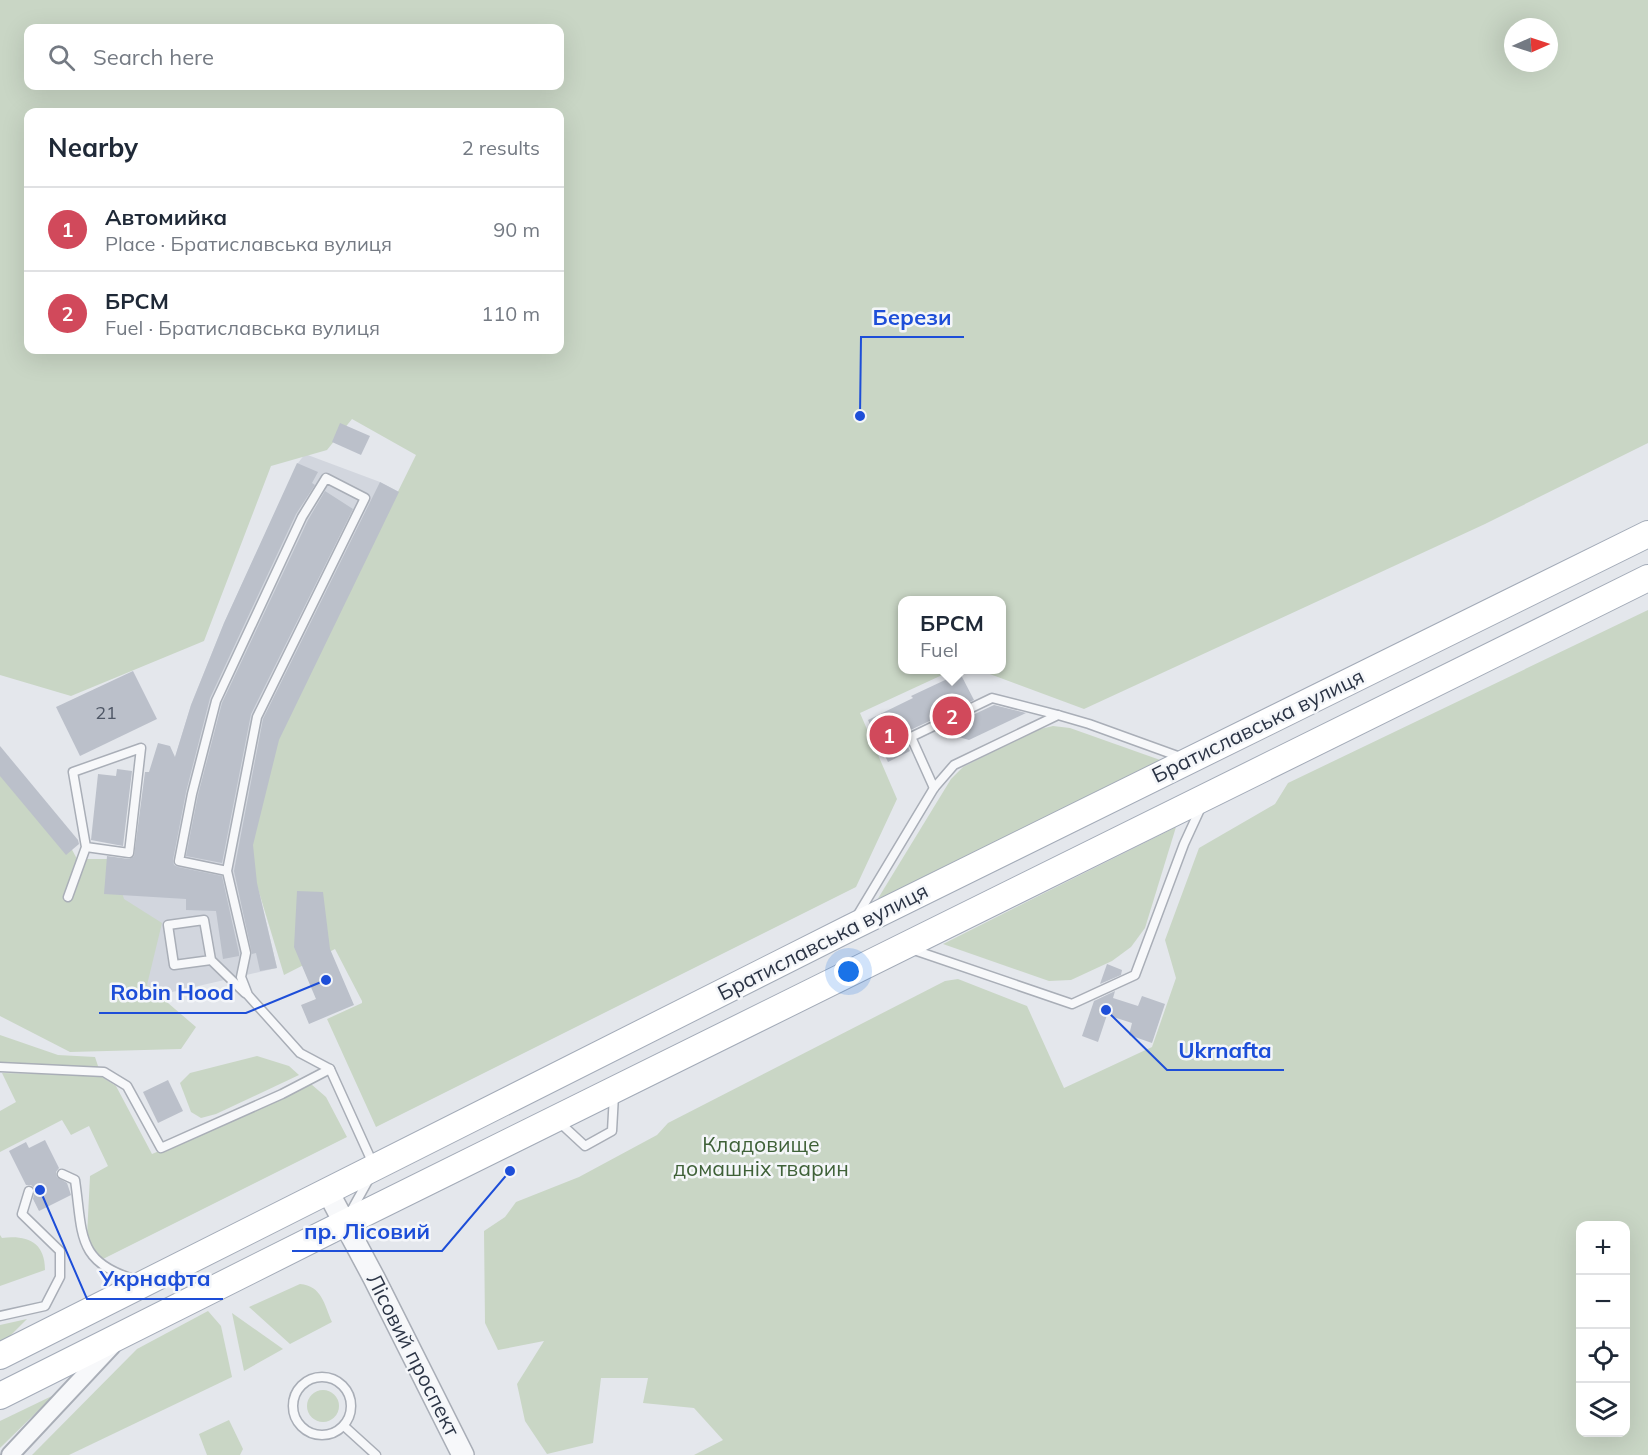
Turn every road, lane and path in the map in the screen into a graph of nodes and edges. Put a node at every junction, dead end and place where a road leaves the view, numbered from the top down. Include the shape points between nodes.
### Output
1 (1648, 534) edge
2 (1648, 578) edge
3 (1058, 715) junction
4 (1190, 760) junction
5 (934, 788) junction
6 (1205, 798) junction
7 (86, 847) junction
8 (227, 872) junction
9 (68, 897) dead end
10 (850, 928) junction
11 (905, 947) junction
12 (211, 960) junction
13 (248, 995) junction
14 (0, 1067) edge
15 (330, 1069) junction
16 (614, 1090) junction
17 (556, 1119) junction
18 (375, 1168) junction
19 (62, 1174) dead end
20 (29, 1191) dead end
21 (328, 1192) junction
22 (345, 1223) junction
23 (146, 1283) junction
24 (0, 1316) edge
25 (52, 1316) junction
26 (120, 1337) junction
27 (0, 1356) edge
28 (0, 1396) edge
29 (344, 1426) junction
30 (10, 1455) edge
31 (376, 1455) edge
32 (462, 1455) edge

1 - 4 main road, Братиславська вулиця
2 - 6 main road, Братиславська вулиця
3 - 4 lane
3 - 5 lane via 954,765
3 - 5 lane via 992,698 911,737
4 - 10 main road, Братиславська вулиця
5 - 10 lane
6 - 11 main road, Братиславська вулиця
6 - 11 lane via 1135,975 1072,1004
7 - 7 lane via 129,853 141,748 73,772
7 - 9 lane
8 - 8 lane via 257,717 365,498 326,478 302,517 216,701 192,794 179,861
8 - 13 lane via 246,953 242,977
10 - 18 main road, Братиславська вулиця
11 - 16 main road, Братиславська вулиця
12 - 12 lane via 204,920 168,925 174,965
12 - 13 lane
13 - 15 lane via 300,1053
14 - 15 lane via 104,1072 127,1086 161,1148
15 - 18 lane
16 - 17 main road, Братиславська вулиця
16 - 17 lane via 612,1131 585,1146
17 - 22 main road, Братиславська вулиця
18 - 21 main road, Братиславська вулиця
18 - 22 lane
19 - 23 lane via 75,1180 84,1243 99,1264 118,1275
20 - 25 lane via 22,1214 60,1251 60,1277
21 - 22 street, Лісовий проспект
21 - 23 main road, Братиславська вулиця
22 - 26 main road, Братиславська вулиця
22 - 32 street, Лісовий проспект
23 - 25 main road, Братиславська вулиця
24 - 25 lane
25 - 27 main road, Братиславська вулиця
26 - 28 main road, Братиславська вулиця
26 - 30 street
29 - 29 lane via 327,1435 317,1435 300,1426 293,1408 298,1389 314,1377 324,1376 341,1383 348,1390 352,1409
29 - 31 lane

